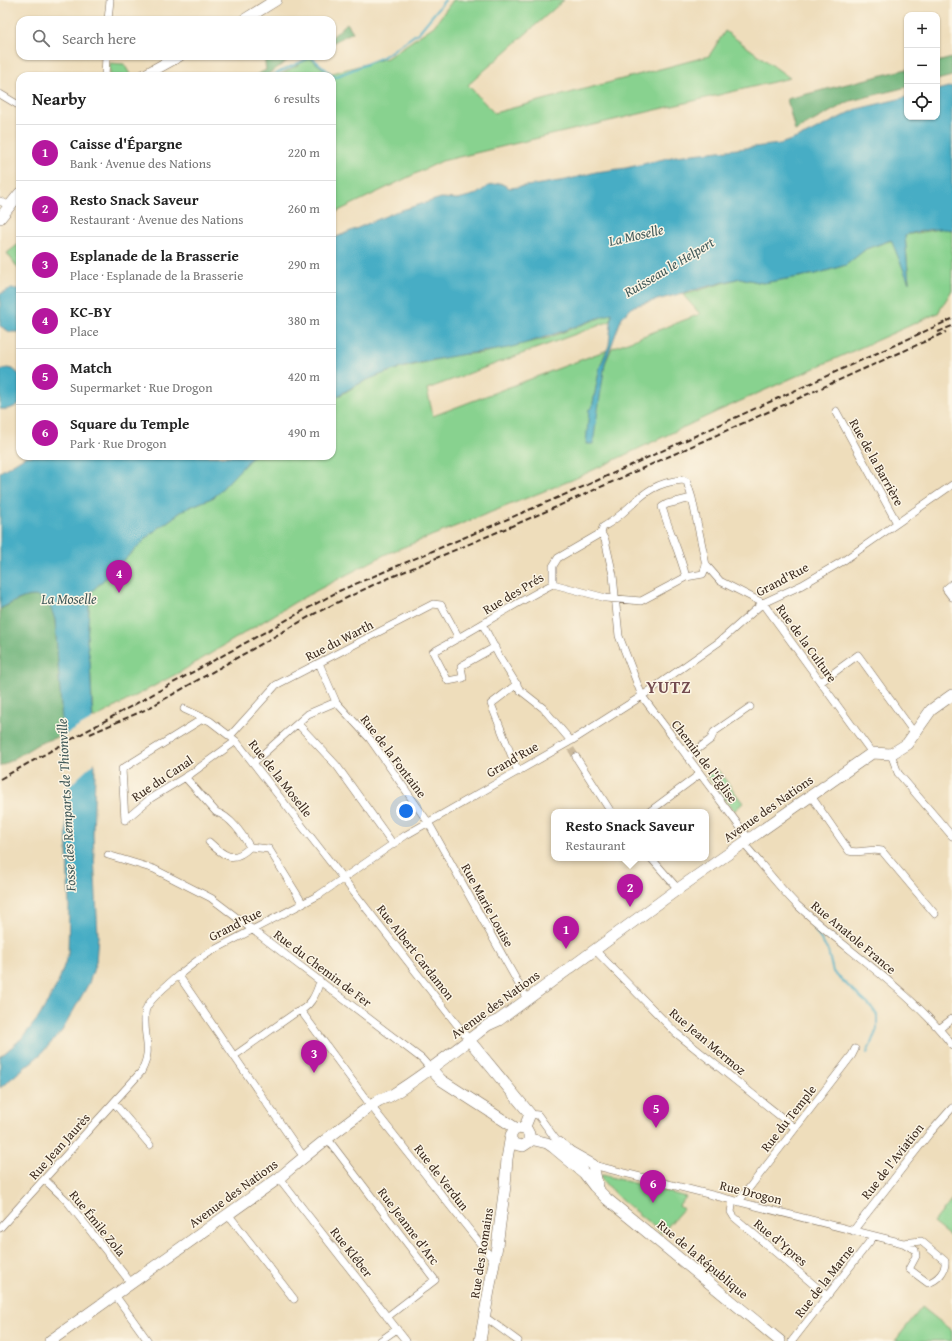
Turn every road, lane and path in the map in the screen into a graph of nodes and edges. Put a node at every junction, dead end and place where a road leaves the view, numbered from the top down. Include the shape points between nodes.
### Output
1 (110, 0) edge
2 (276, 0) edge
3 (108, 16) edge
4 (250, 16) edge
5 (106, 60) edge
6 (172, 60) edge
7 (105, 72) edge
8 (150, 72) edge
9 (0, 94) edge
10 (16, 104) edge
11 (16, 198) edge
12 (0, 201) edge
13 (10, 206) junction
14 (0, 218) edge
15 (836, 411) dead end
16 (952, 485) edge
17 (692, 498) junction
18 (897, 523) junction
19 (602, 530) junction
20 (706, 566) junction
21 (686, 577) junction
22 (553, 584) junction
23 (952, 584) edge
24 (952, 597) edge
25 (616, 599) junction
26 (763, 603) junction
27 (483, 625) junction
28 (459, 638) junction
29 (496, 647) junction
30 (319, 663) junction
31 (821, 682) junction
32 (517, 684) junction
33 (952, 695) edge
34 (642, 696) junction
35 (336, 702) junction
36 (750, 707) dead end
37 (184, 709) dead end
38 (204, 718) junction
39 (298, 724) junction
40 (915, 734) junction
41 (230, 736) junction
42 (236, 741) junction
43 (570, 744) junction
44 (872, 753) junction
45 (891, 754) junction
46 (576, 757) tunnel mouth
47 (687, 757) junction
48 (253, 763) junction
49 (518, 772) junction
50 (700, 774) junction
51 (185, 777) junction
52 (811, 796) junction
53 (609, 809) edge
54 (653, 809) edge
55 (428, 822) junction
56 (952, 836) edge
57 (746, 841) junction
58 (209, 842) dead end
59 (393, 844) junction
60 (250, 847) junction
61 (108, 855) dead end
62 (654, 861) edge
63 (343, 880) junction
64 (678, 889) junction
65 (303, 904) junction
66 (935, 914) dead end
67 (254, 930) junction
68 (595, 950) junction
69 (179, 976) junction
70 (320, 981) junction
71 (527, 999) junction
72 (302, 1011) junction
73 (952, 1019) edge
74 (939, 1029) junction
75 (469, 1040) junction
76 (952, 1046) edge
77 (855, 1049) dead end
78 (234, 1056) junction
79 (431, 1069) junction
80 (136, 1079) joint
81 (114, 1103) junction
82 (371, 1106) junction
83 (952, 1108) edge
84 (530, 1114) junction
85 (795, 1128) junction
86 (525, 1132) junction
87 (327, 1138) junction
88 (558, 1141) junction
89 (515, 1143) junction
90 (150, 1145) dead end
91 (303, 1156) junction
92 (590, 1170) junction
93 (279, 1178) junction
94 (45, 1180) junction
95 (736, 1201) junction
96 (228, 1214) junction
97 (0, 1228) edge
98 (853, 1231) junction
99 (874, 1236) junction
100 (903, 1244) junction
101 (494, 1261) junction
102 (131, 1283) junction
103 (115, 1295) junction
104 (827, 1296) junction
105 (294, 1299) dead end
106 (387, 1316) junction
107 (485, 1317) junction
108 (397, 1329) junction
109 (50, 1341) edge
110 (148, 1341) edge
111 (380, 1341) edge
112 (406, 1341) edge
113 (480, 1341) edge
114 (518, 1341) edge
115 (780, 1341) edge
116 (792, 1341) edge

1 - 3 street
2 - 4 main road
5 - 7 street
6 - 8 main road
9 - 10 street
11 - 13 main road
12 - 13 street
13 - 14 main road
15 - 18 street, Rue de la Barrière
16 - 18 street, Grand'Rue
17 - 19 street, Rue des Prés via 684,477 655,487 644,493
17 - 20 street
17 - 21 street via 662,507
18 - 26 street, Grand'Rue via 813,578
19 - 22 street, Rue des Prés via 558,558 553,566
19 - 25 street, Chemin de l'Église
20 - 21 street via 703,574
20 - 26 street, Rue de la Culture via 720,581
21 - 25 street via 641,601
22 - 25 street
22 - 27 street, Rue des Prés via 508,608
23 - 24 street via 946,589
25 - 34 street, Chemin de l'Église via 619,636
26 - 31 street, Rue de la Culture
26 - 34 street, Grand'Rue via 719,642
27 - 28 street, Rue des Prés
27 - 29 street
28 - 29 street, Rue des Prés via 433,652 448,681 463,678 460,666
28 - 30 street, Rue du Warth via 441,605 433,604
29 - 32 street
30 - 35 street, Rue de la Fontaine
30 - 41 street, Rue du Warth via 276,686
31 - 40 street via 858,655
31 - 44 street, Rue de la Culture
32 - 43 street via 520,690 542,708
32 - 49 street via 490,704
33 - 40 main road via 931,710
34 - 43 street, Grand'Rue
34 - 47 street, Chemin de l'Église
35 - 39 street via 308,714
35 - 55 street, Rue de la Fontaine via 370,739
36 - 47 street via 714,732 712,739
37 - 38 street, Rue de la Moselle
38 - 41 street, Rue de la Moselle
38 - 51 street, Rue du Canal via 122,769 125,820 151,798
39 - 48 street
39 - 59 street via 337,766
40 - 45 main road via 908,744
41 - 42 street, Rue de la Moselle
42 - 48 street, Rue de la Moselle
42 - 51 street, Rue du Canal
43 - 49 street, Grand'Rue
44 - 45 main road
44 - 52 main road, Avenue des Nations
45 - 56 street via 898,774
46 - 53 street
47 - 50 street, Chemin de l'Église
48 - 63 street, Rue de la Moselle
49 - 55 street, Grand'Rue
50 - 54 street
50 - 57 street, Chemin de l'Église
51 - 60 street via 216,812 224,814
52 - 57 main road, Avenue des Nations
52 - 66 street via 849,851 882,851
55 - 59 street, Grand'Rue
55 - 71 street, Rue Marie Louise
57 - 64 main road, Avenue des Nations
57 - 74 street, Rue Anatole France via 796,904 886,980
58 - 60 street via 222,854 232,857 243,854
59 - 63 street, Grand'Rue
60 - 65 street via 269,849
61 - 67 street, Rue du Chemin de Fer via 154,869 211,898
62 - 64 street
63 - 65 street, Grand'Rue
63 - 75 street, Rue Albert Cardamon
64 - 68 main road, Avenue des Nations
65 - 67 street, Grand'Rue
67 - 69 street, Grand'Rue via 210,952
67 - 70 street, Rue du Chemin de Fer
68 - 71 main road, Avenue des Nations
68 - 85 street, Rue Jean Mermoz via 676,1033
69 - 78 street
69 - 80 street, Grand'Rue via 154,998 146,1009 144,1019 148,1060
70 - 72 street via 313,1000
70 - 79 street, Rue du Chemin de Fer via 422,1059
71 - 75 main road, Avenue des Nations
72 - 78 street
72 - 82 street, Rue de Verdun
73 - 74 street
74 - 76 street, Rue Anatole France
75 - 79 main road, Avenue des Nations
75 - 84 main road, Rue de la République
77 - 85 street, Rue du Temple
78 - 91 street
79 - 82 main road, Avenue des Nations
79 - 86 main road via 441,1080
80 - 81 street, Rue Jean Jaurès
81 - 90 street
81 - 94 street, Rue Jean Jaurès
82 - 87 main road, Avenue des Nations
82 - 101 street, Rue de Verdun
83 - 98 street, Rue de l'Aviation
84 - 86 main road
84 - 88 street, Rue de la République via 538,1115
85 - 95 street, Rue du Temple
86 - 88 main road, Rue de la République via 535,1132
86 - 89 main road, Rue des Romains via 513,1132
86 - 89 main road via 526,1145
86 - 92 main road, Rue de la République
87 - 91 main road, Avenue des Nations
87 - 106 street, Rue Jeanne d'Arc via 435,1280
88 - 92 main road, Rue de la République
89 - 101 main road, Rue des Romains via 507,1159
91 - 93 main road, Avenue des Nations
92 - 95 street, Rue Drogon
92 - 115 main road, Rue de la République via 594,1186 607,1199
93 - 96 main road, Avenue des Nations
93 - 106 street, Rue Kléber
94 - 97 street, Rue Jean Jaurès
94 - 102 street, Rue Émile Zola via 66,1201
95 - 98 street, Rue Drogon
95 - 104 street, Rue d'Ypres via 731,1212 734,1217
96 - 102 main road, Avenue des Nations
96 - 105 street
98 - 99 street, Rue Drogon
99 - 100 street, Rue Drogon
99 - 104 street, Rue de la Marne
100 - 100 street, Rue Drogon via 915,1250 916,1256 909,1269 928,1283 936,1281 946,1267 945,1261 921,1241
101 - 107 main road, Rue des Romains
102 - 103 main road, Avenue des Nations
103 - 109 main road, Avenue des Nations
103 - 110 street
104 - 116 street, Rue de la Marne
106 - 108 street, Rue Kléber
107 - 113 main road, Rue des Romains
107 - 114 street
108 - 111 street
108 - 112 street, Rue Kléber

